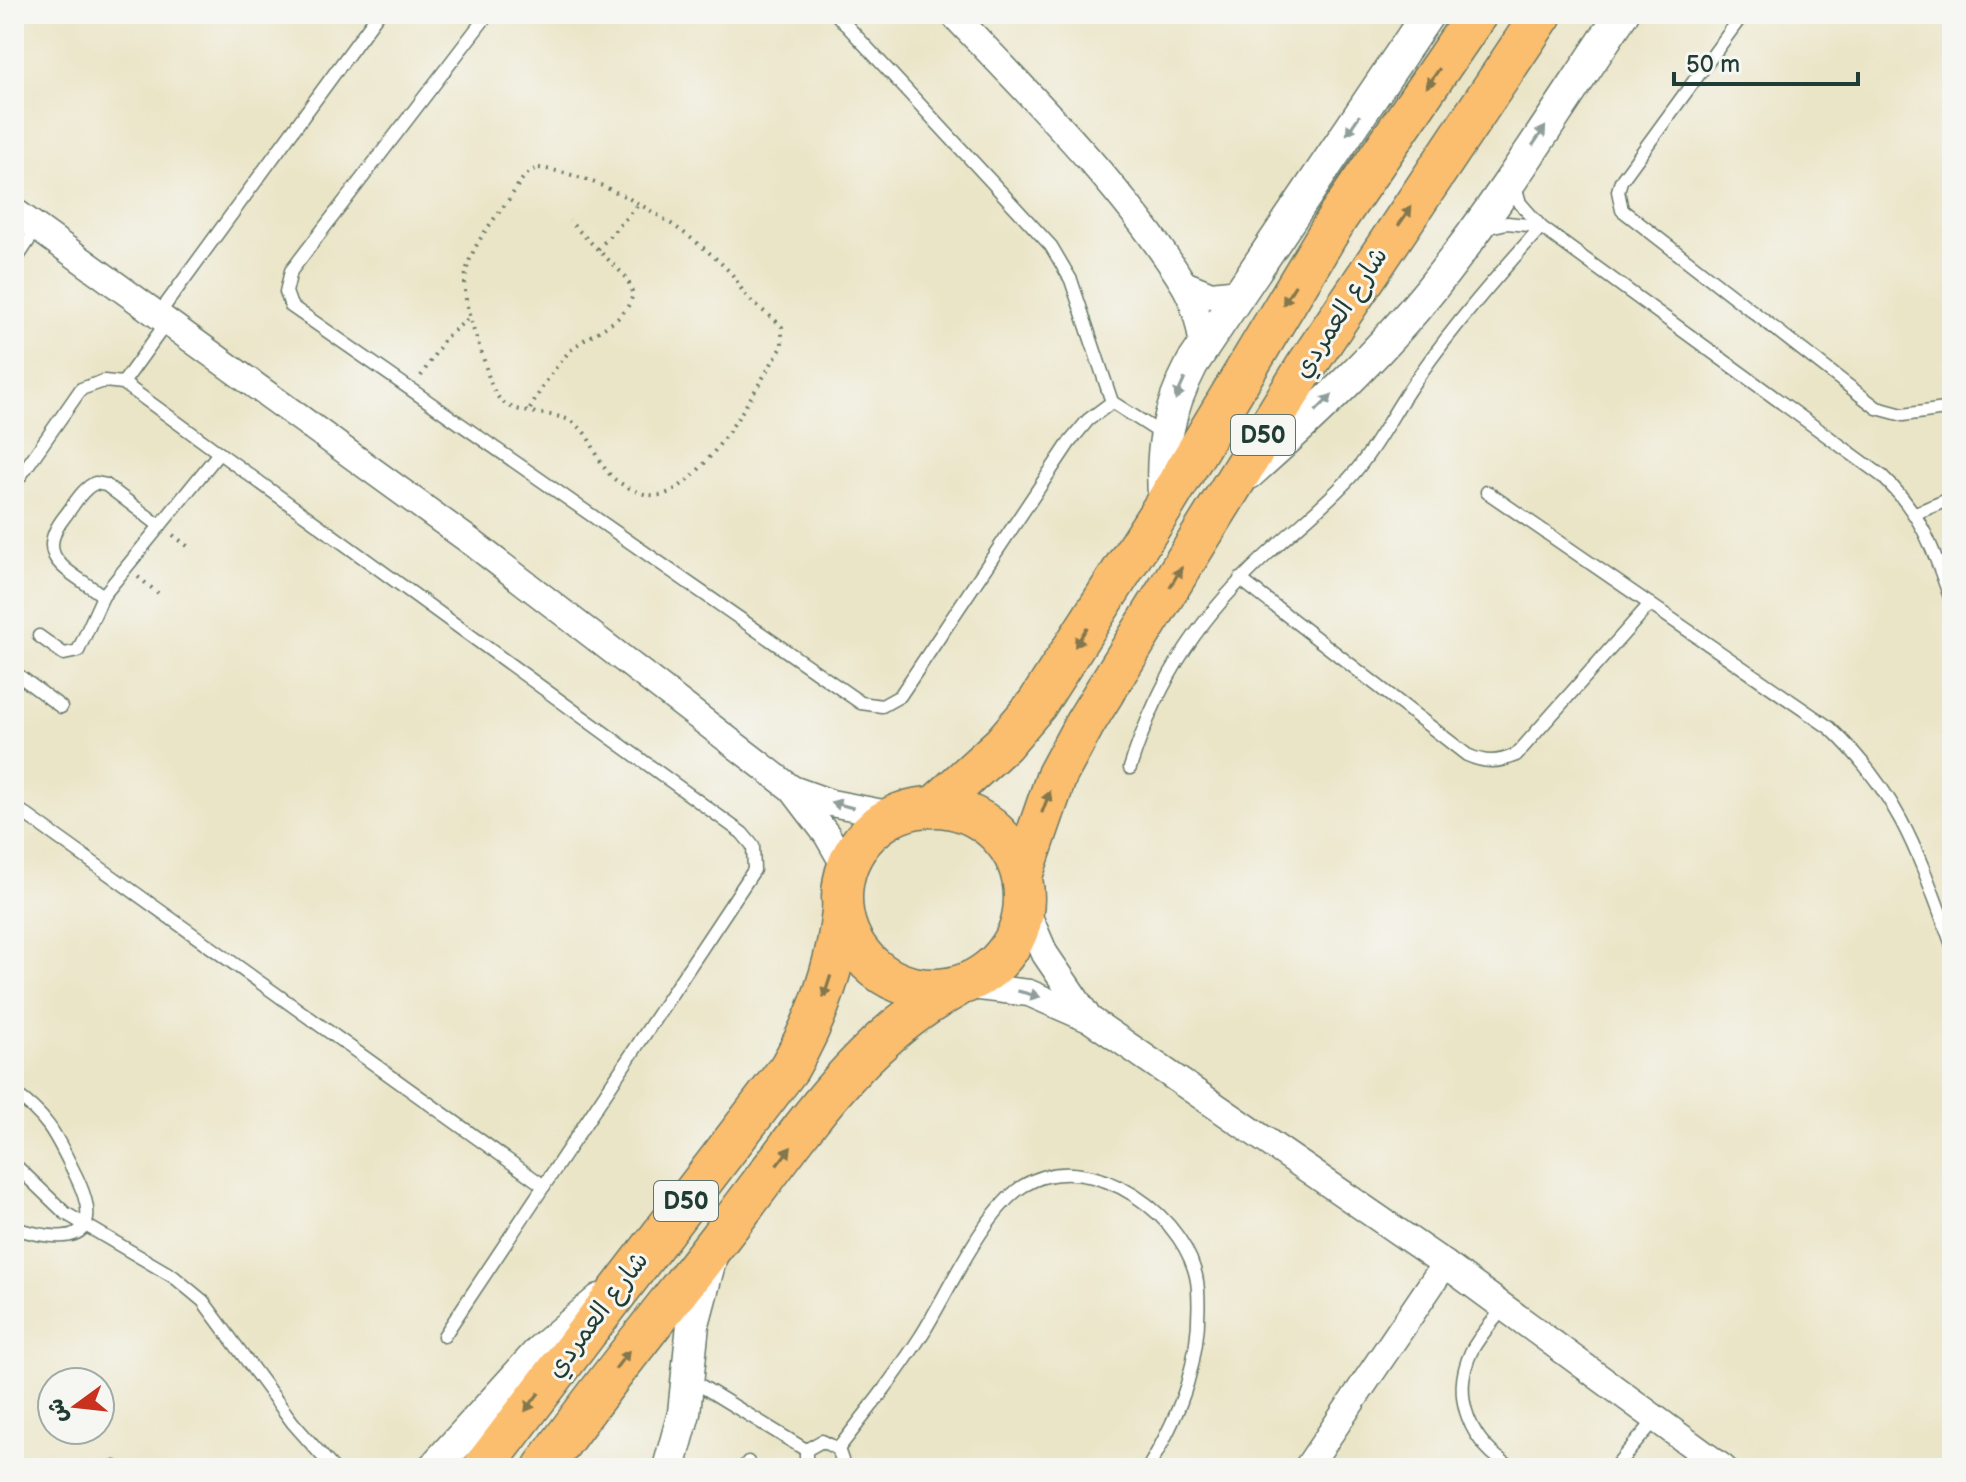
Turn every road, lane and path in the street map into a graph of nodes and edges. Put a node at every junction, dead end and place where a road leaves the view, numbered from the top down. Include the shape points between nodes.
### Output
1 (378, 14) edge
2 (488, 14) edge
3 (836, 14) edge
4 (953, 14) edge
5 (1428, 14) edge
6 (1477, 14) edge
7 (1542, 14) edge
8 (1622, 14) edge
9 (1743, 14) edge
10 (1514, 172) junction
11 (638, 205) junction
12 (14, 211) edge
13 (569, 221) dead end
14 (1541, 227) junction
15 (37, 228) junction
16 (1475, 231) junction
17 (598, 249) junction
18 (14, 263) edge
19 (1184, 284) junction
20 (1240, 292) junction
21 (162, 318) junction
22 (469, 318) junction
23 (1203, 347) junction
24 (123, 383) junction
25 (411, 392) junction
26 (1112, 402) junction
27 (1952, 408) edge
28 (529, 410) junction
29 (1165, 436) junction
30 (219, 453) junction
31 (14, 485) edge
32 (1487, 492) dead end
33 (1226, 494) junction
34 (1952, 498) edge
35 (1165, 504) junction
36 (1916, 513) junction
37 (160, 526) junction
38 (1240, 579) junction
39 (103, 596) junction
40 (1952, 603) edge
41 (1650, 604) junction
42 (39, 636) dead end
43 (14, 672) edge
44 (61, 707) dead end
45 (1130, 768) dead end
46 (792, 789) junction
47 (14, 806) edge
48 (935, 806) junction
49 (893, 815) junction
50 (846, 868) junction
51 (1023, 890) junction
52 (842, 911) junction
53 (1952, 945) edge
54 (959, 986) junction
55 (1091, 1020) junction
56 (14, 1093) edge
57 (14, 1164) edge
58 (544, 1186) junction
59 (86, 1225) junction
60 (14, 1228) edge
61 (715, 1245) junction
62 (1445, 1264) junction
63 (618, 1287) junction
64 (1504, 1307) junction
65 (444, 1336) dead end
66 (687, 1378) junction
67 (1656, 1419) junction
68 (838, 1449) junction
69 (806, 1450) junction
70 (333, 1468) edge
71 (434, 1468) edge
72 (483, 1468) edge
73 (543, 1468) edge
74 (669, 1468) edge
75 (806, 1468) edge
76 (839, 1468) edge
77 (1148, 1468) edge
78 (1307, 1468) edge
79 (1513, 1468) edge
80 (1614, 1468) edge
81 (1723, 1468) edge

1 - 21 lane
2 - 25 lane via 288,277 288,300 296,312
3 - 26 lane via 1058,256
4 - 19 street via 1112,190
5 -> 20 street
6 -> 35 main road, شارع العمردي / D50 via 1338,217
33 -> 7 main road, شارع العمردي / D50 via 1386,243
10 -> 8 street
9 - 27 lane via 1621,181 1622,210 1877,408 1903,415
10 - 14 lane via 1520,203
10 - 16 street
11 - 17 path
11 - 22 path via 560,171 528,172 468,263 463,295
11 - 28 path via 687,233 728,270 749,299 782,327 782,347 700,468 659,495 638,493 610,475 578,425
12 - 15 street
13 - 17 path
14 - 16 lane via 1507,223
14 - 36 lane via 1882,476
14 - 38 lane via 1494,278 1419,376 1354,473
15 - 18 lane
15 - 21 street
33 -> 16 street via 1396,329
17 - 28 path via 627,278 633,294 630,305 615,322 571,350
19 - 20 street via 1211,295
19 - 23 street
20 - 23 street
21 - 24 lane
21 - 46 street via 474,544
22 - 25 path via 445,338
22 - 28 path via 498,397
23 -> 29 street via 1180,387
24 - 30 lane
24 - 31 lane via 104,381 81,389
25 - 26 lane via 861,703 875,706 900,696 1069,443
26 - 29 lane
29 - 35 street
30 - 37 lane
30 - 58 lane via 753,846 754,870
32 - 41 lane
51 -> 33 main road, شارع العمردي / D50 via 1057,775
34 - 36 lane
35 -> 48 main road, شارع العمردي / D50 via 1037,704 1003,744
36 - 40 lane
37 - 39 lane
37 - 39 lane via 101,482 90,485 77,500 51,533 50,547 56,559
38 - 41 lane via 1467,755 1483,762 1516,755
38 - 45 lane via 1170,669 1146,717
39 - 42 lane via 74,654 64,654
41 - 53 lane via 1830,728 1860,756 1905,825
43 - 44 lane
49 -> 46 street
46 - 50 street
47 - 58 lane
48 - 49 main road
48 - 51 main road via 968,813 996,832 1016,860
49 - 50 main road via 865,837
50 - 52 main road
51 - 54 main road via 1018,931 1005,955
51 - 55 street via 1058,977
52 - 54 main road via 855,947 882,974 917,989
52 -> 63 main road, شارع العمردي / D50 via 826,992 789,1068
54 -> 55 street via 1029,993
61 -> 54 main road, شارع العمردي / D50 via 857,1061 913,1012
55 - 62 street
56 - 59 lane via 53,1128 86,1198
57 - 59 lane via 45,1197
58 - 65 lane
59 - 60 lane via 64,1238
59 - 70 lane via 174,1277 203,1301
61 - 66 street via 693,1324
73 -> 61 main road, شارع العمردي / D50
62 - 64 street
62 - 78 street
63 - 71 street via 541,1350
63 -> 72 main road, شارع العمردي / D50
64 - 67 street
64 - 79 lane via 1472,1350 1462,1393 1475,1436
66 - 69 lane
66 - 74 street
67 - 80 lane
67 - 81 street
68 - 69 lane via 822,1441
68 - 76 lane
68 - 77 lane via 895,1374 1008,1199 1039,1178 1090,1174 1114,1182 1157,1215 1190,1259 1198,1286 1195,1361 1185,1397
69 - 75 lane

